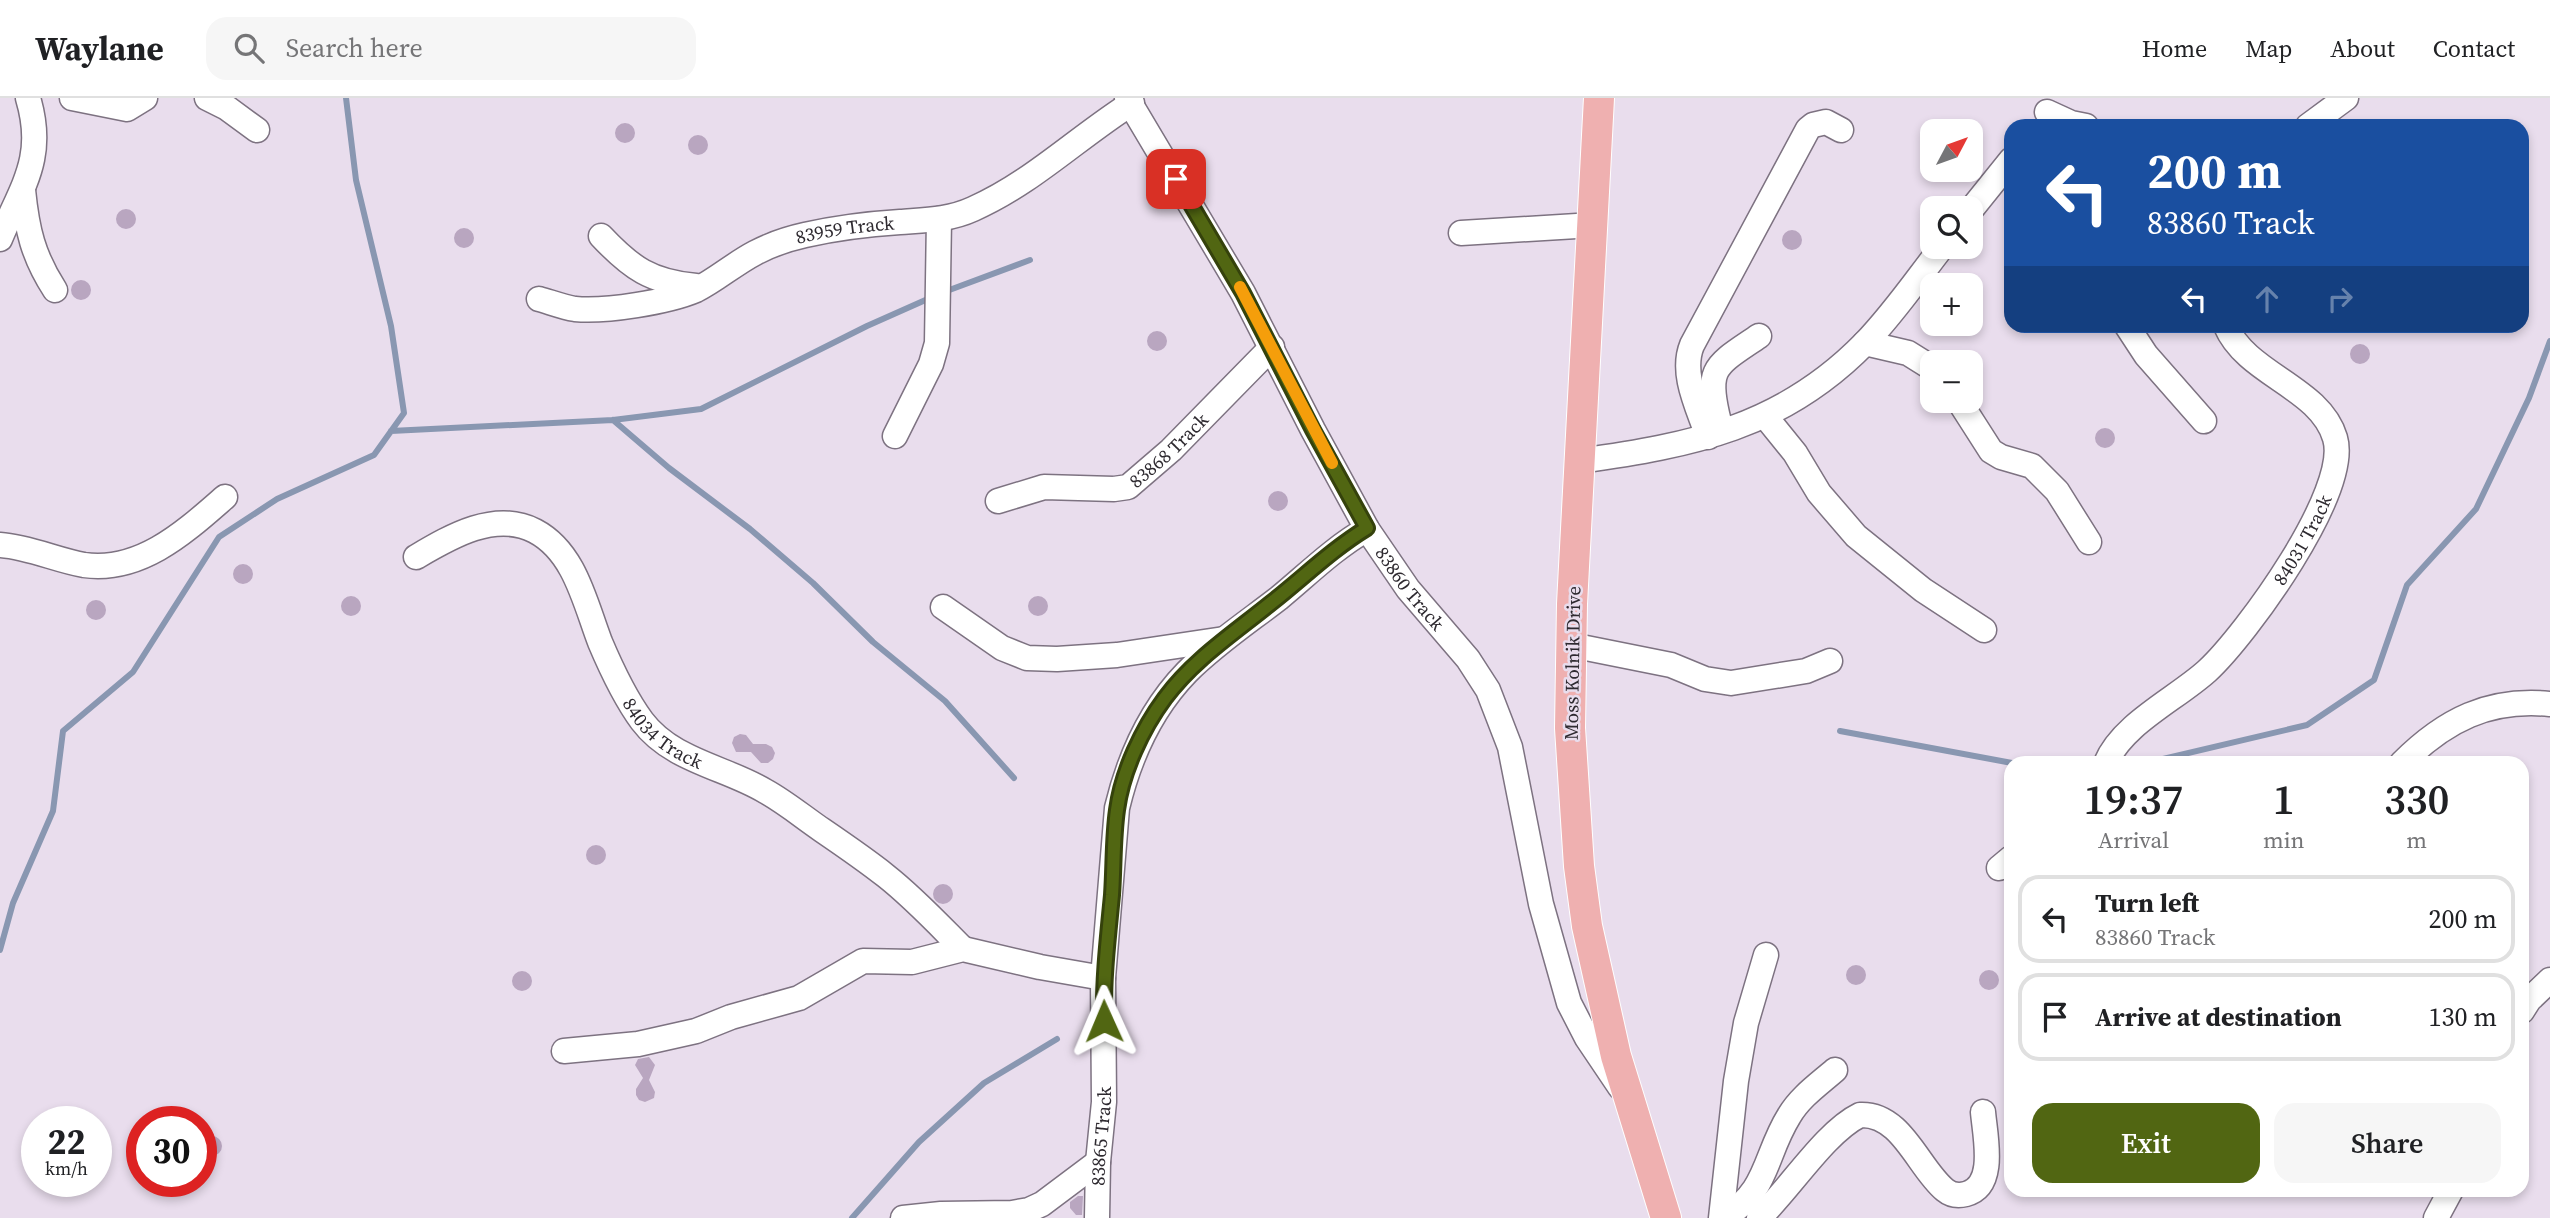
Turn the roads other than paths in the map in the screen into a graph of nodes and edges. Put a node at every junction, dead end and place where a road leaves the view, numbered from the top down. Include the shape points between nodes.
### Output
1 (27, 98) edge
2 (72, 98) edge
3 (145, 98) edge
4 (207, 98) edge
5 (1599, 98) edge
6 (2346, 98) edge
7 (1138, 102) edge
8 (2318, 119) edge
9 (257, 130) dead end
10 (1841, 130) dead end
11 (2004, 169) edge
12 (23, 190) junction
13 (1982, 196) edge
14 (939, 219) junction
15 (1593, 225) junction
16 (1461, 233) dead end
17 (601, 236) dead end
18 (0, 239) edge
19 (1932, 259) edge
20 (701, 286) junction
21 (55, 290) dead end
22 (539, 299) dead end
23 (2132, 333) edge
24 (2231, 333) edge
25 (1759, 336) dead end
26 (1865, 343) junction
27 (1272, 347) junction
28 (1920, 360) edge
29 (1967, 413) edge
30 (1765, 416) junction
31 (2204, 421) dead end
32 (1715, 435) junction
33 (895, 436) dead end
34 (1580, 461) junction
35 (225, 496) dead end
36 (998, 501) dead end
37 (1367, 528) junction
38 (2089, 542) dead end
39 (0, 545) edge
40 (416, 557) dead end
41 (943, 607) dead end
42 (1984, 630) dead end
43 (1227, 638) junction
44 (1572, 645) junction
45 (1830, 661) dead end
46 (2550, 704) edge
47 (2111, 756) edge
48 (2410, 756) edge
49 (963, 949) junction
50 (1766, 955) dead end
51 (1103, 978) junction
52 (2550, 980) edge
53 (2529, 1000) edge
54 (564, 1051) dead end
55 (1835, 1070) dead end
56 (1629, 1099) junction
57 (1983, 1112) dead end
58 (1098, 1162) junction
59 (2447, 1197) edge
60 (1658, 1213) edge
61 (903, 1218) edge
62 (1097, 1218) edge
63 (1722, 1218) edge
64 (1759, 1218) edge
65 (2436, 1218) edge

1 - 12 street via 35,145
2 - 3 street via 127,109
4 - 9 street
5 - 15 main road, Moss Kolnik Drive
6 - 8 street
7 - 14 street, 83959 Track via 1095,126 1008,191 966,212
7 - 27 street, 83860 Track
10 - 32 street via 1826,122 1808,129 1692,345 1689,379
11 - 13 street
12 - 18 street
12 - 21 street via 32,245
14 - 20 street, 83959 Track via 848,227 781,242
14 - 33 street via 937,343
15 - 16 street
15 - 34 main road, Moss Kolnik Drive
17 - 20 street via 621,258 657,280
19 - 26 street
20 - 22 street, 83959 Track via 678,296 623,306 575,309
23 - 31 street
24 - 47 street, 84031 Track via 2251,358 2305,398 2329,423 2337,451 2333,478 2284,573 2224,654 2189,687 2135,725
25 - 32 street via 1719,365 1714,376
26 - 28 street via 1908,353
26 - 30 street via 1802,395
27 - 36 street, 83868 Track via 1128,487 1044,487
27 - 37 street, 83860 Track
29 - 38 street via 1991,451 2032,466 2050,483
30 - 32 street
30 - 42 street via 1856,536 1914,583
32 - 34 street
34 - 44 main road, Moss Kolnik Drive
35 - 39 street via 136,561 85,565
37 - 43 street, 83865 Track via 1324,557
37 - 56 street, 83860 Track via 1408,589 1468,659 1488,690 1510,747 1541,904 1569,1003
40 - 49 street, 84034 Track via 473,528 526,526 542,534 572,571 609,662 653,733 687,756 788,805 889,878
41 - 43 street via 1002,648 1027,658 1117,655
43 - 51 street, 83865 Track via 1164,699 1123,784 1117,808
44 - 45 street via 1671,665 1705,679 1731,683 1806,671
44 - 56 main road, Moss Kolnik Drive via 1570,728 1579,866 1587,926
46 - 48 street via 2513,702 2470,714
49 - 51 street
49 - 54 street via 912,962 863,961 799,998 696,1031 638,1044
50 - 63 street via 1735,1081
51 - 58 street, 83865 Track via 1104,1102
52 - 53 street
55 - 63 street via 1796,1105 1773,1146 1759,1186
56 - 60 main road, Moss Kolnik Drive
57 - 64 street via 1986,1168 1972,1192 1950,1194 1895,1129 1876,1116 1860,1115 1838,1132
58 - 61 street via 1029,1210
58 - 62 street, 83865 Track
59 - 65 street

